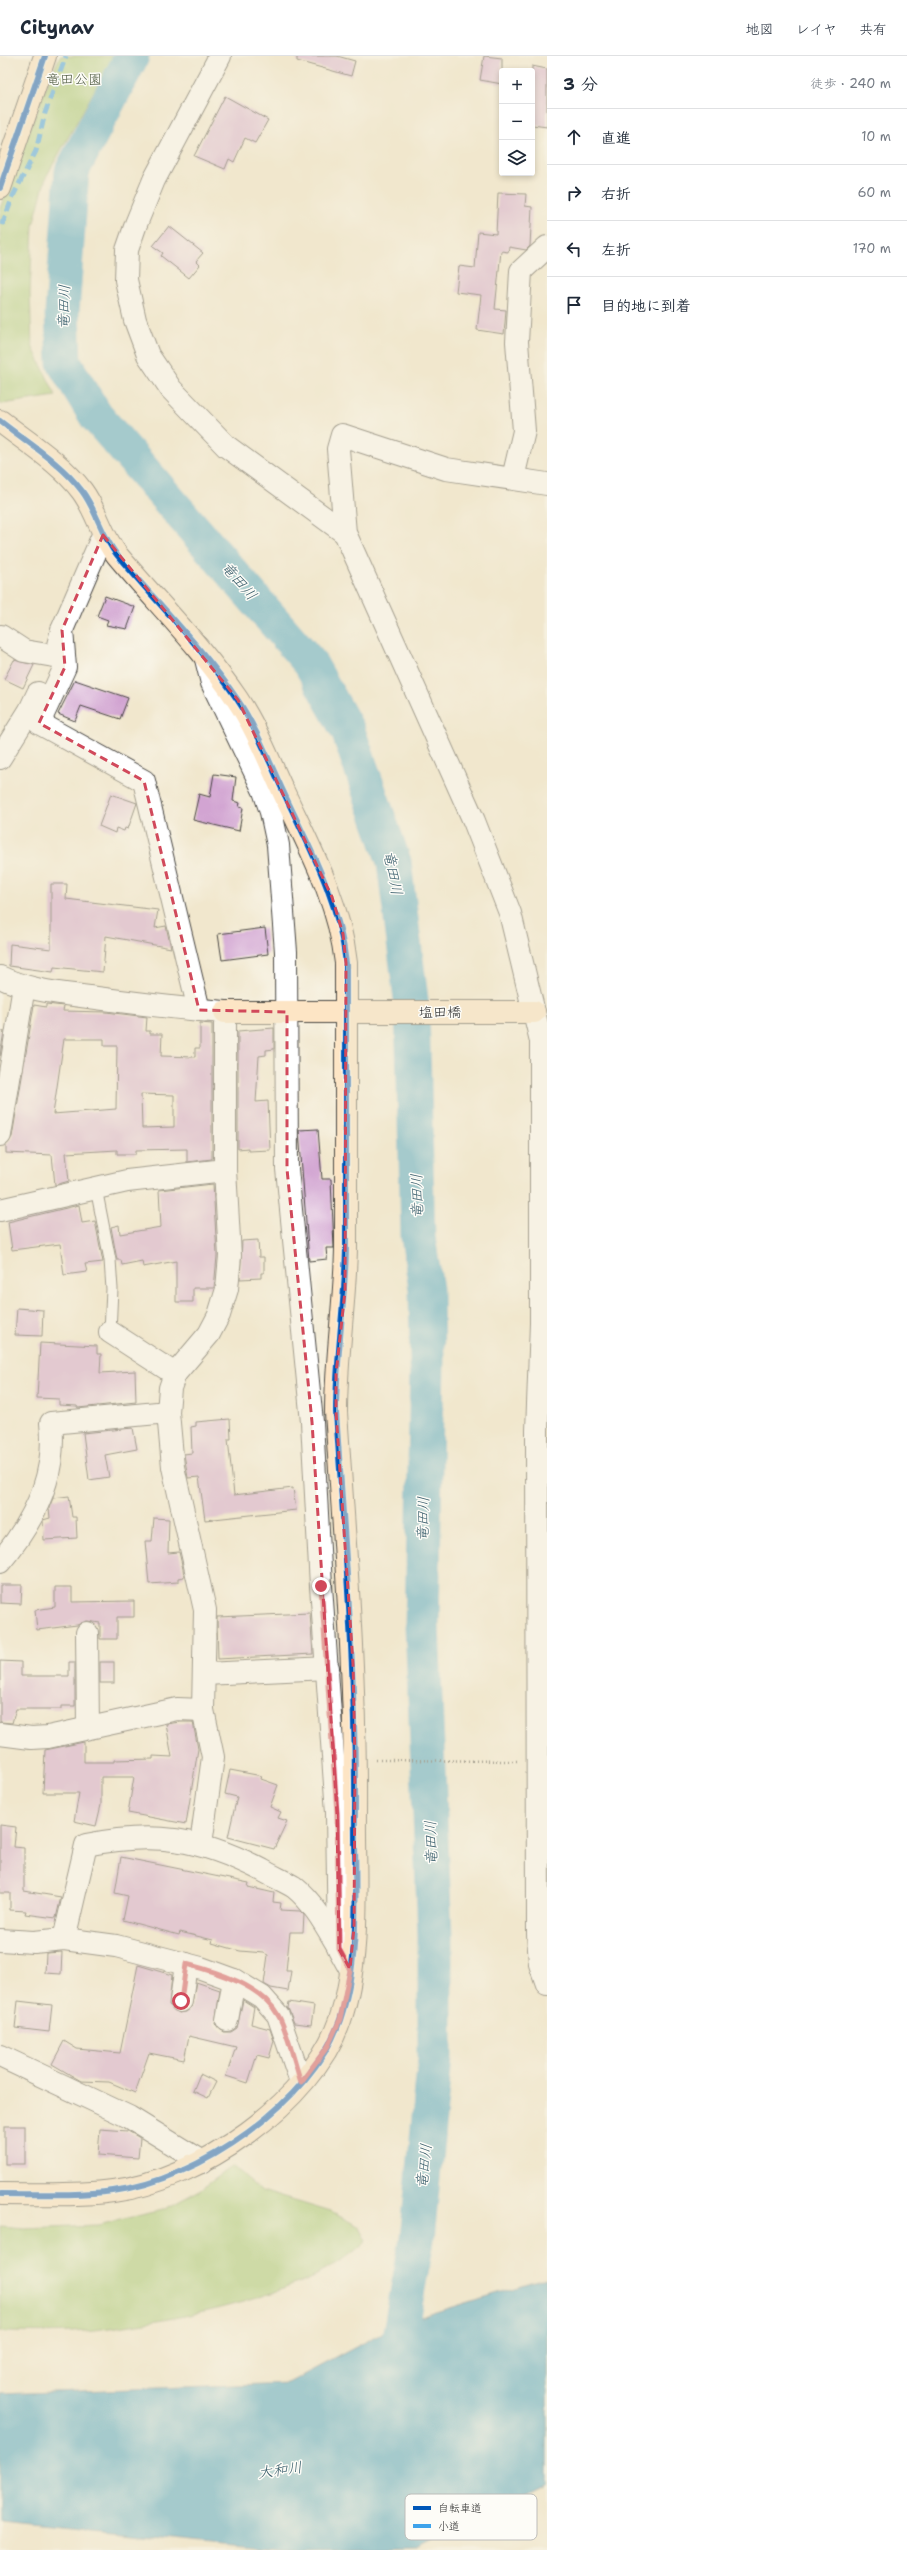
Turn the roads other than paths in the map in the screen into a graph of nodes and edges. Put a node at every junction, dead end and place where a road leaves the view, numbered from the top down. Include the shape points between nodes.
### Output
1 (45, 56) edge
2 (220, 56) edge
3 (0, 188) edge
4 (547, 247) edge
5 (0, 421) edge
6 (513, 478) junction
7 (547, 484) edge
8 (346, 533) junction
9 (103, 535) junction
10 (62, 630) junction
11 (2, 636) dead end
12 (54, 656) junction
13 (206, 659) junction
14 (0, 758) edge
15 (0, 977) edge
16 (24, 986) junction
17 (199, 1010) junction
18 (540, 1011) edge
19 (225, 1012) junction
20 (287, 1012) junction
21 (347, 1012) junction
22 (0, 1135) edge
23 (225, 1170) junction
24 (96, 1188) junction
25 (0, 1210) edge
26 (544, 1324) edge
27 (110, 1332) joint
28 (175, 1374) junction
29 (168, 1412) junction
30 (0, 1562) edge
31 (87, 1633) dead end
32 (328, 1668) junction
33 (205, 1674) junction
34 (203, 1710) junction
35 (88, 1727) junction
36 (0, 1734) edge
37 (201, 1844) junction
38 (64, 1939) junction
39 (0, 1940) edge
40 (339, 1949) junction
41 (186, 1964) junction
42 (350, 1970) junction
43 (234, 1980) junction
44 (547, 1984) edge
45 (181, 2001) dead end
46 (226, 2020) dead end
47 (0, 2056) edge
48 (301, 2082) junction
49 (202, 2162) junction
50 (0, 2194) edge

1 - 3 street
2 - 8 street via 154,180 136,224 128,250 126,280 135,320 148,355 170,389 226,446
4 - 6 street via 521,271 517,342 524,431
5 - 9 street via 69,475 94,510
6 - 7 street
6 - 8 street via 446,469 342,435 338,449
8 - 18 street via 477,828 510,913
9 - 10 street
9 - 13 street via 116,554
10 - 12 street
10 - 17 street via 65,666 39,723 144,781
11 - 12 street via 24,651
12 - 14 street via 30,710
13 - 20 street via 212,683 264,791 271,812 278,845
13 - 21 street via 238,700 332,897 343,934
15 - 16 street
16 - 17 street
16 - 22 street
17 - 19 street
18 - 21 street, 塩田橋
18 - 26 street
19 - 20 street, 塩田橋
19 - 23 street
20 - 21 street, 塩田橋
20 - 32 street via 287,1169 312,1422
21 - 42 street via 346,1292 336,1374 336,1412 352,1656 355,1760 354,1927
23 - 24 street via 128,1181
23 - 28 street via 230,1256 227,1289 219,1315 209,1334
24 - 25 street
24 - 27 lane via 110,1260
26 - 44 street via 537,1431 538,1934 540,1964
27 - 28 street
28 - 29 street via 170,1388
29 - 30 street via 51,1423 53,1442 50,1465 39,1499 20,1538
29 - 33 street via 173,1467 205,1610
31 - 35 street
32 - 33 street
32 - 40 street via 337,1813
33 - 34 street
34 - 35 street via 177,1709
34 - 37 street via 213,1757
35 - 36 street via 31,1738
37 - 38 street via 155,1838 121,1838 86,1845
37 - 40 street via 240,1859 294,1888 317,1911
38 - 39 street via 34,1942
38 - 41 street via 116,1946
40 - 42 street
41 - 43 street
41 - 45 street
42 - 48 street via 340,2019 328,2046
43 - 46 street
43 - 48 street via 262,1997 278,2015
47 - 49 street via 129,2117
48 - 49 street via 275,2110 235,2143
49 - 50 street via 154,2183 113,2192

